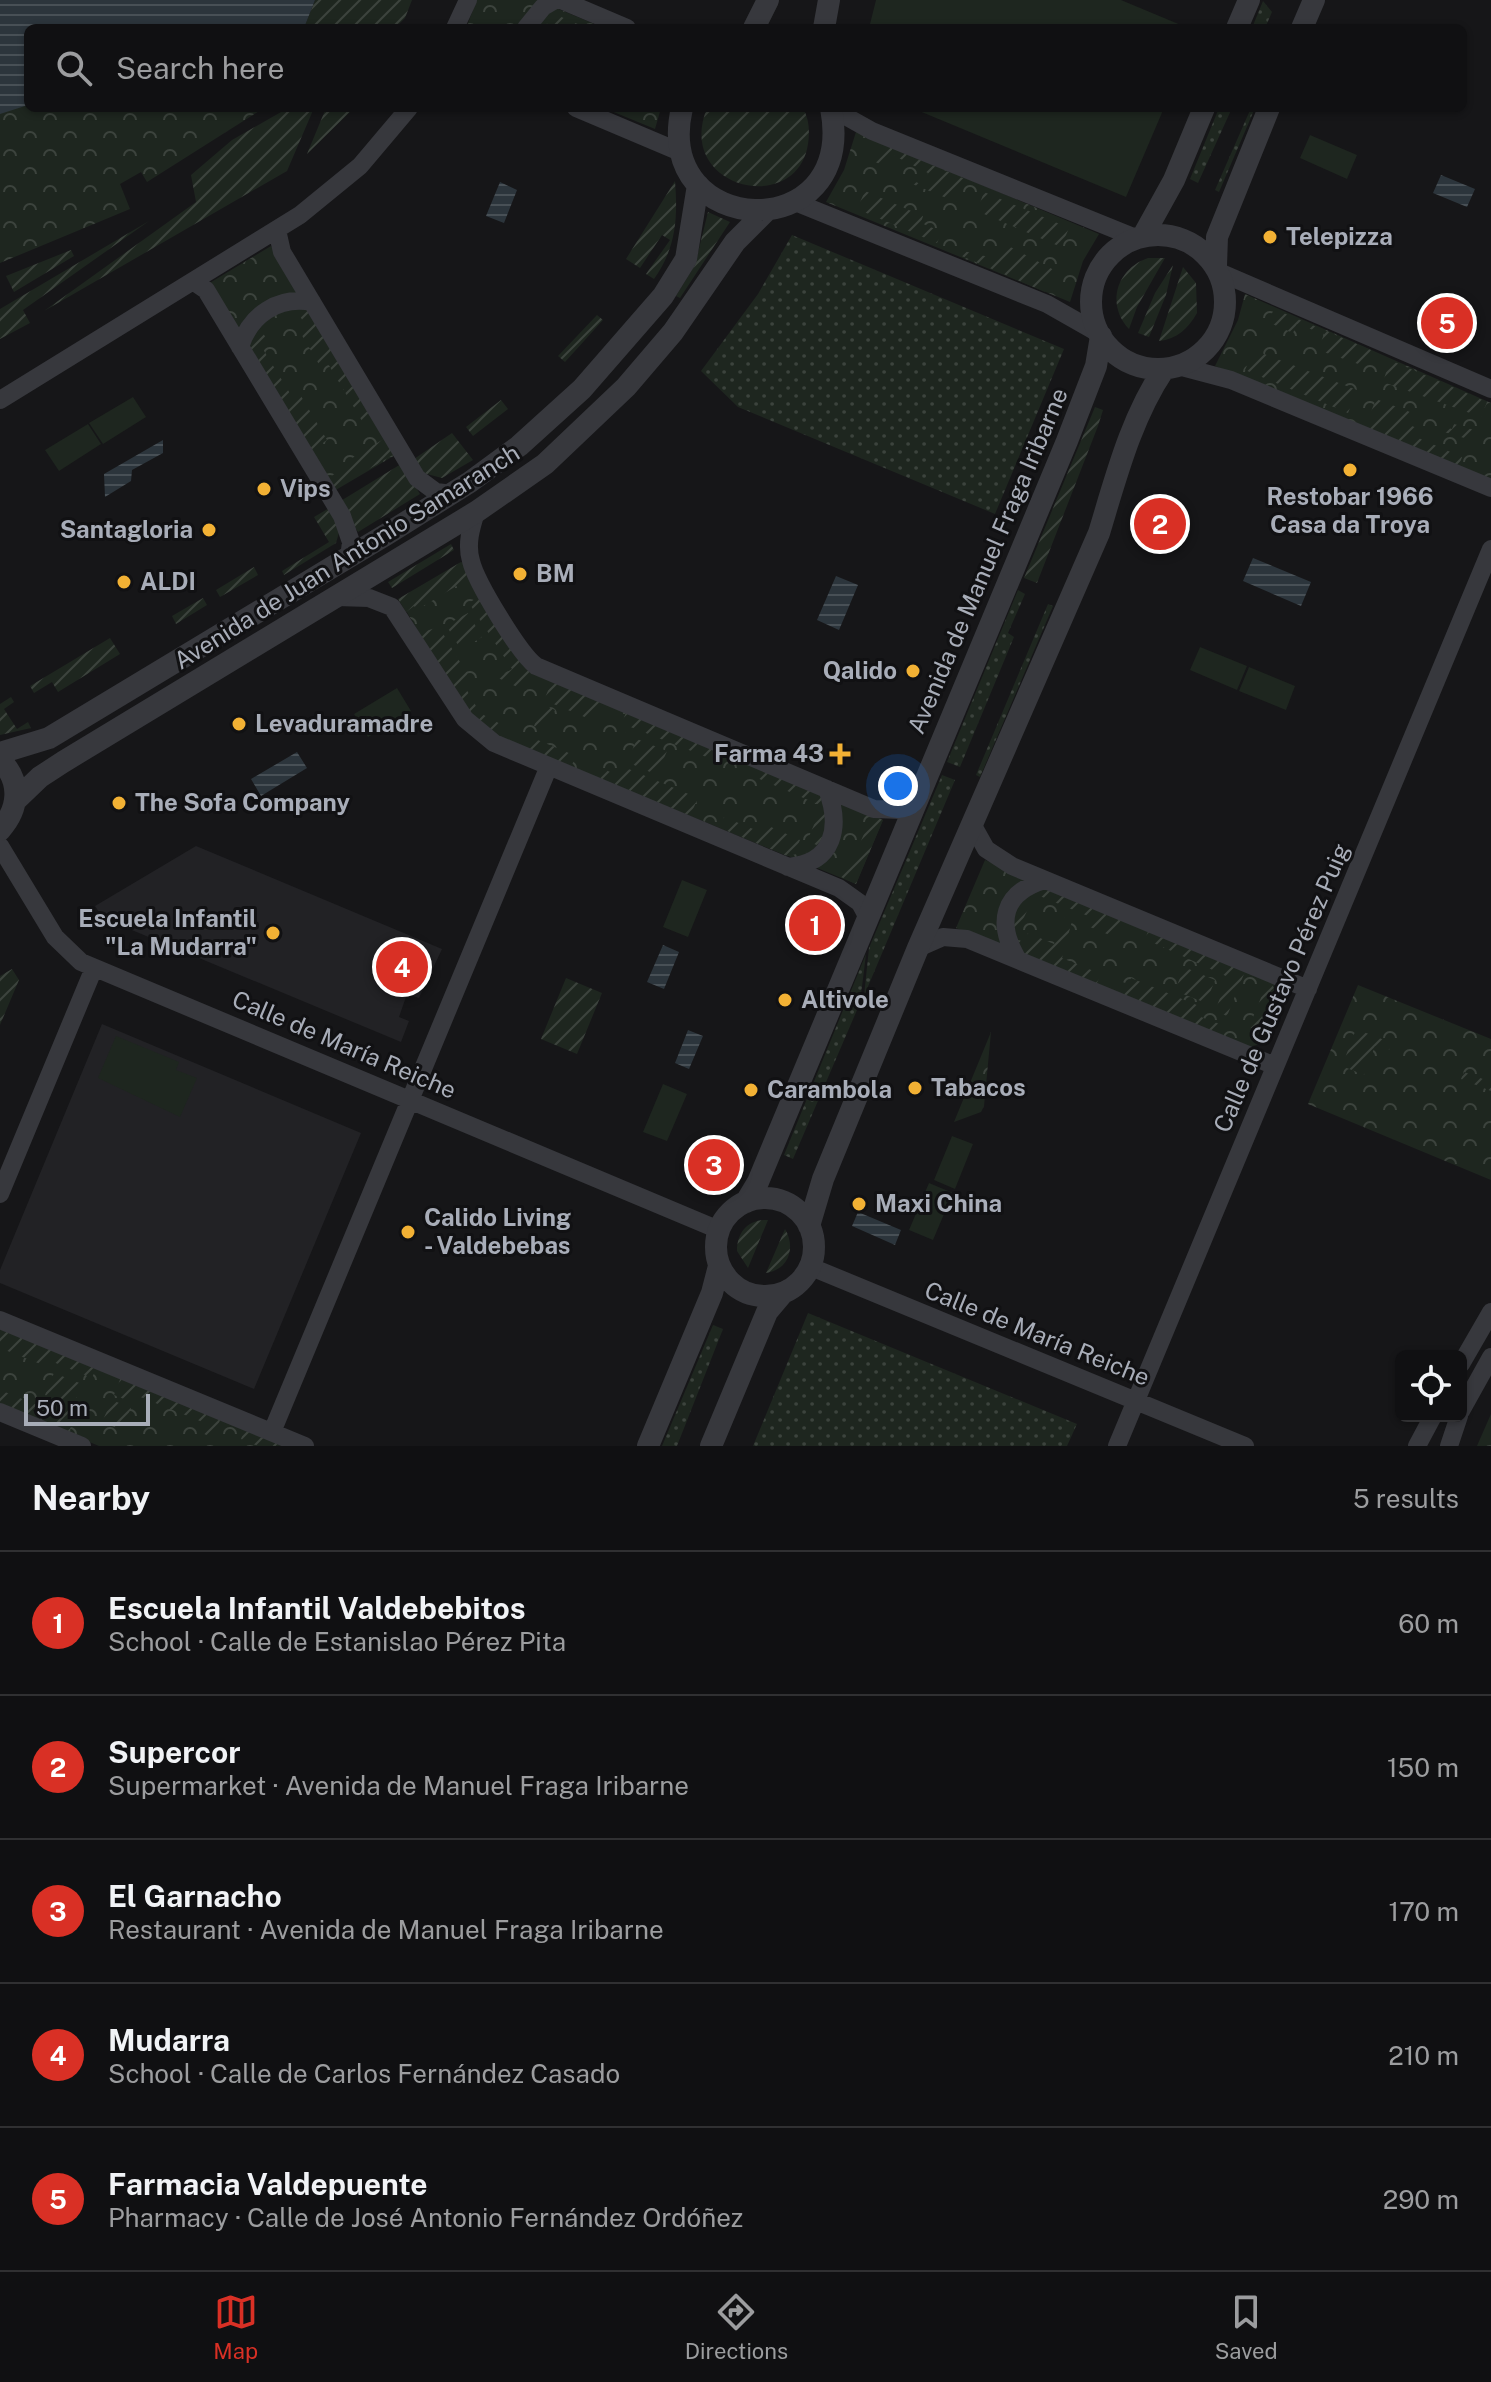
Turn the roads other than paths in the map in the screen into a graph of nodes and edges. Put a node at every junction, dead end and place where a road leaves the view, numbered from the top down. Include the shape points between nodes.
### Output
1 (468, 0) edge
2 (555, 0) edge
3 (561, 0) edge
4 (768, 0) edge
5 (829, 0) edge
6 (1249, 0) edge
7 (1314, 0) edge
8 (457, 24) edge
9 (529, 24) edge
10 (618, 24) edge
11 (756, 24) edge
12 (825, 24) edge
13 (1239, 24) edge
14 (1304, 24) edge
15 (406, 112) edge
16 (585, 112) edge
17 (682, 112) edge
18 (832, 112) edge
19 (838, 112) edge
20 (1202, 112) edge
21 (1267, 112) edge
22 (680, 152) junction
23 (698, 185) junction
24 (795, 202) junction
25 (766, 211) junction
26 (277, 230) junction
27 (1139, 237) junction
28 (1217, 269) junction
29 (193, 281) junction
30 (312, 302) junction
31 (1099, 334) junction
32 (240, 347) junction
33 (1171, 367) junction
34 (1491, 389) edge
35 (0, 400) edge
36 (1491, 488) edge
37 (452, 494) junction
38 (476, 512) junction
39 (1491, 549) edge
40 (349, 558) junction
41 (337, 597) junction
42 (0, 753) edge
43 (0, 760) edge
44 (549, 766) junction
45 (827, 789) junction
46 (16, 800) junction
47 (915, 805) junction
48 (972, 824) junction
49 (0, 830) edge
50 (0, 846) edge
51 (788, 867) junction
52 (1045, 880) junction
53 (868, 918) junction
54 (918, 948) junction
55 (1018, 960) junction
56 (94, 968) junction
57 (1308, 989) junction
58 (1275, 1066) junction
59 (409, 1098) junction
60 (0, 1194) edge
61 (746, 1202) junction
62 (809, 1226) junction
63 (719, 1230) junction
64 (719, 1266) junction
65 (811, 1267) junction
66 (783, 1293) junction
67 (1491, 1312) edge
68 (0, 1320) edge
69 (1467, 1354) edge
70 (1491, 1357) edge
71 (1135, 1401) junction
72 (1467, 1401) edge
73 (0, 1412) edge
74 (1430, 1422) edge
75 (1457, 1422) edge
76 (272, 1432) junction
77 (82, 1446) edge
78 (305, 1446) edge
79 (648, 1446) edge
80 (711, 1446) edge
81 (1117, 1446) edge
82 (1245, 1446) edge
83 (1417, 1446) edge
84 (1449, 1446) edge

1 - 8 street
2 - 9 street
3 - 10 street
4 - 11 street
5 - 12 street
6 - 13 street
7 - 14 street
15 - 26 street via 360,166
16 - 22 street
17 - 22 street
18 - 24 street via 833,151 826,172
19 - 27 street via 872,131
20 - 27 street via 1174,180
21 - 28 street via 1217,237
22 - 23 street
23 - 25 street via 729,207
23 - 37 street, Avenida de Juan Antonio Samaranch via 686,259 663,296 582,389 519,446
24 - 25 street
24 - 31 street via 1047,304
25 - 38 street, Avenida de Juan Antonio Samaranch via 735,242 673,332 626,387 545,464
26 - 29 street
26 - 30 street via 278,244
27 - 28 street via 1183,239 1202,250
27 - 31 street via 1115,250 1095,275 1091,307
28 - 33 street via 1226,298 1220,330 1206,349
28 - 34 street
29 - 32 street via 206,290
29 - 35 street
30 - 32 street via 295,299 263,312
30 - 37 street via 417,478 436,492
31 - 33 street via 1124,359 1141,367
31 - 47 street, Avenida de Manuel Fraga Iribarne via 1096,366 1085,396
32 - 40 street via 342,516 351,542
33 - 36 street via 1231,380
33 - 48 street via 1122,456 1099,533
37 - 40 street, Avenida de Juan Antonio Samaranch
38 - 41 street, Avenida de Juan Antonio Samaranch
38 - 45 street via 469,537 473,569 536,666
39 - 57 street, Calle de Gustavo Pérez Puig
40 - 42 street, Avenida de Juan Antonio Samaranch via 49,738
41 - 44 street via 376,599 392,607 474,729
41 - 46 street, Avenida de Juan Antonio Samaranch via 63,762
43 - 46 street via 11,774
44 - 51 street
44 - 59 street
45 - 47 street via 874,809
45 - 51 street via 834,807 834,833 812,860
46 - 49 street
47 - 53 street, Avenida de Manuel Fraga Iribarne
48 - 52 street via 996,857
48 - 54 street
50 - 56 street, Calle de María Reiche via 63,947
51 - 53 street via 849,894
52 - 55 street via 1016,894 1006,917 1007,941
52 - 57 street
53 - 61 street, Avenida de Manuel Fraga Iribarne
54 - 55 street via 958,937
54 - 62 street via 823,1179
55 - 58 street
56 - 59 street, Calle de María Reiche
56 - 60 street
57 - 58 street, Calle de Gustavo Pérez Puig
58 - 71 street, Calle de Gustavo Pérez Puig
59 - 63 street, Calle de María Reiche
59 - 76 street
61 - 62 street via 769,1199 785,1204
61 - 63 street via 729,1213
62 - 65 street via 814,1239
63 - 64 street
64 - 66 street via 748,1293
64 - 79 street
65 - 66 street
65 - 71 street, Calle de María Reiche
66 - 80 street via 767,1312
67 - 69 street
68 - 76 street
70 - 72 street
71 - 81 street, Calle de Gustavo Pérez Puig
71 - 82 street, Calle de María Reiche
73 - 77 street
74 - 83 street
75 - 84 street
76 - 78 street

